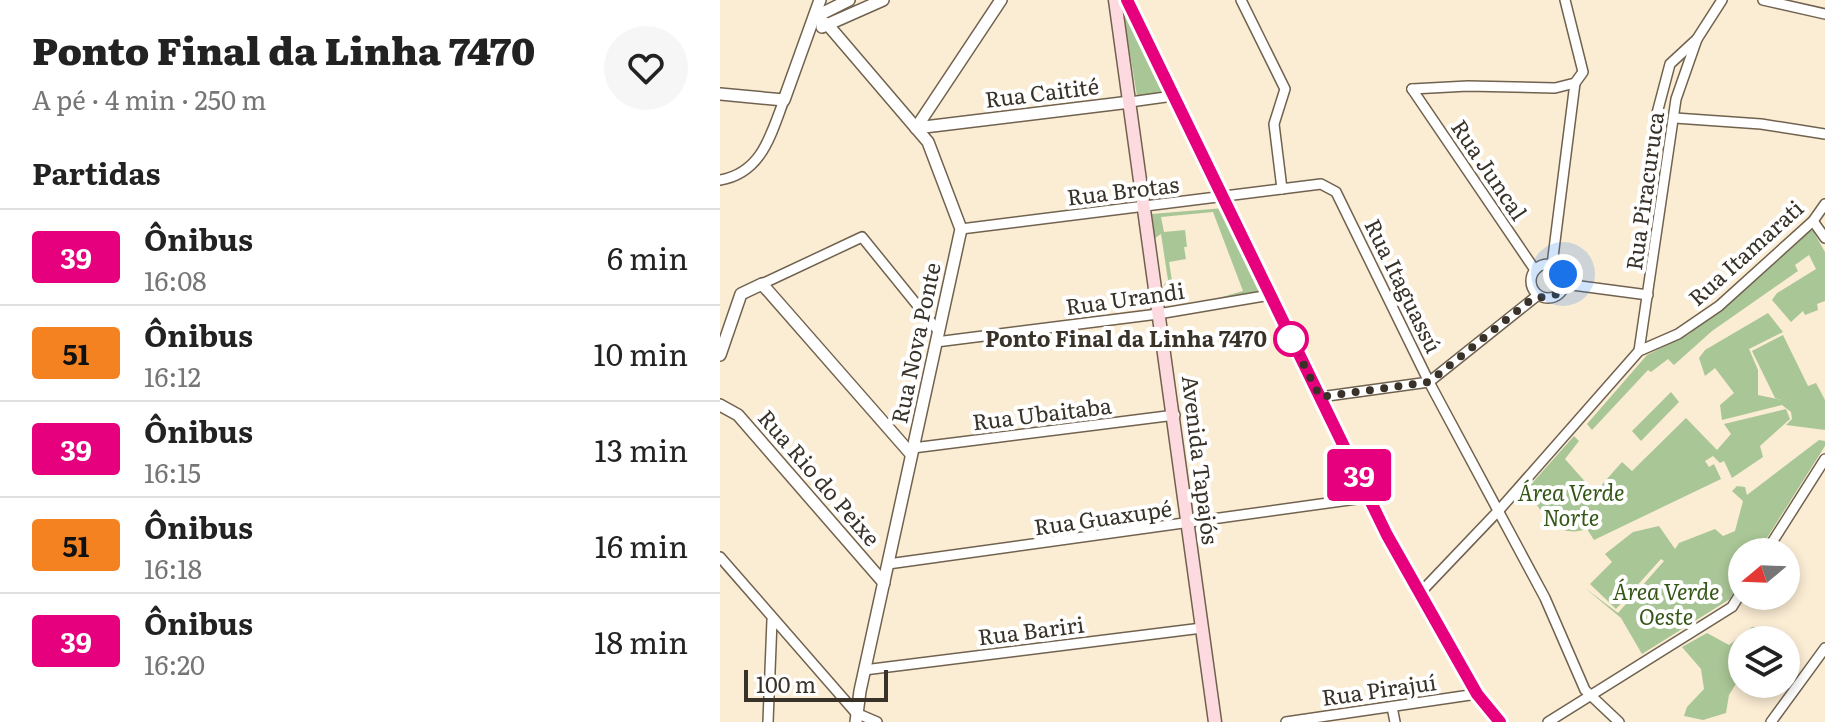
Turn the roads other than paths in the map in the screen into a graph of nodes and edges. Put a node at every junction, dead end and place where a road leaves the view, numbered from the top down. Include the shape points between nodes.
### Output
1 (820, 0) edge
2 (849, 0) edge
3 (883, 0) edge
4 (1001, 0) edge
5 (1108, 0) edge
6 (1127, 0) edge
7 (1241, 0) edge
8 (1565, 0) edge
9 (1722, 0) edge
10 (1763, 0) edge
11 (1115, 6) edge
12 (1825, 14) edge
13 (815, 17) junction
14 (828, 25) junction
15 (810, 31) junction
16 (1697, 39) junction
17 (1575, 83) junction
18 (720, 94) edge
19 (1173, 96) junction
20 (784, 100) junction
21 (1130, 102) junction
22 (931, 105) junction
23 (1656, 117) dead end
24 (1675, 118) junction
25 (943, 125) junction
26 (916, 128) junction
27 (1825, 134) edge
28 (720, 180) edge
29 (1282, 189) junction
30 (1336, 192) joint
31 (1222, 196) junction
32 (1825, 204) edge
33 (1145, 206) junction
34 (1813, 221) junction
35 (961, 229) junction
36 (1825, 238) edge
37 (1552, 265) junction
38 (1535, 270) junction
39 (762, 284) junction
40 (1565, 284) junction
41 (1270, 295) junction
42 (1538, 295) junction
43 (1648, 295) junction
44 (1161, 313) junction
45 (938, 337) junction
46 (1639, 351) junction
47 (720, 355) edge
48 (1429, 382) junction
49 (1320, 397) junction
50 (720, 405) edge
51 (1175, 415) junction
52 (912, 451) junction
53 (1825, 459) edge
54 (1371, 497) junction
55 (1500, 509) junction
56 (1188, 524) junction
57 (1775, 538) edge
58 (720, 557) edge
59 (888, 564) junction
60 (884, 583) junction
61 (1419, 594) junction
62 (1728, 610) edge
63 (772, 620) junction
64 (1202, 628) junction
65 (1825, 648) edge
66 (864, 670) junction
67 (1477, 694) junction
68 (1590, 696) junction
69 (1392, 707) junction
70 (856, 717) edge
71 (768, 722) edge
72 (877, 722) edge
73 (1215, 722) edge
74 (1286, 722) edge
75 (1395, 722) edge
76 (1500, 722) edge
77 (1548, 722) edge
78 (1619, 722) edge
79 (1771, 722) edge

1 - 13 street
2 - 13 street
3 - 14 street
4 - 22 street
5 - 11 main road, Avenida Tapajós
6 - 19 street
7 - 29 street via 1285,89 1274,124
8 - 17 street via 1583,72
9 - 16 street
10 - 12 street
11 - 21 main road, Avenida Tapajós
13 - 14 street
13 - 15 street
14 - 15 street
14 - 26 street
15 - 20 street
16 - 23 street via 1670,64
16 - 24 street, Rua Piracuruca via 1680,82
17 - 37 street
17 - 38 street, Rua Juncal via 1555,88 1412,89
18 - 20 street
19 - 21 street, Rua Caitité
19 - 31 street
20 - 28 street via 762,156 745,171
21 - 25 street, Rua Caitité
21 - 33 main road, Avenida Tapajós
22 - 25 street
22 - 26 street
24 - 27 street
24 - 43 street, Rua Piracuruca
25 - 26 street, Rua Caitité
26 - 35 street via 928,142
29 - 30 street, Rua Brotas via 1321,184
29 - 31 street, Rua Brotas
30 - 48 street, Rua Itaguassú
31 - 33 street, Rua Brotas
31 - 41 street
32 - 34 street, Rua Itamarati
33 - 35 street, Rua Brotas
33 - 44 main road, Avenida Tapajós
34 - 36 street
34 - 46 street, Rua Itamarati via 1719,306 1678,334
35 - 45 street, Rua Nova Ponte
37 - 38 street
37 - 40 street
38 - 42 street via 1532,286
39 - 45 street via 862,237
39 - 47 street via 741,294
39 - 52 street
40 - 42 street via 1555,297
40 - 43 street
41 - 44 street, Rua Urandi
41 - 49 street
42 - 48 street
43 - 46 street, Rua Piracuruca
44 - 45 street, Rua Urandi
44 - 51 main road, Avenida Tapajós
45 - 52 street, Rua Nova Ponte
46 - 55 street, Rua Itamarati
48 - 49 street
48 - 55 street, Rua Itaguassú
49 - 54 street
50 - 60 street, Rua Rio do Peixe via 738,415
51 - 52 street, Rua Ubaitaba
51 - 56 main road, Avenida Tapajós
52 - 59 street, Rua Nova Ponte
53 - 57 street
54 - 56 street, Rua Guaxupé
54 - 61 street
55 - 61 street, Rua Itamarati
55 - 68 street, Rua Itaguassú
56 - 59 street, Rua Guaxupé
56 - 64 main road, Avenida Tapajós
58 - 63 street
59 - 60 street, Rua Nova Ponte
60 - 66 street, Rua Nova Ponte
61 - 67 street
62 - 68 street
63 - 70 street
63 - 71 street
64 - 66 street, Rua Bariri
64 - 73 main road, Avenida Tapajós
65 - 79 street
66 - 70 street, Rua Nova Ponte
67 - 69 street, Rua Pirajuí
67 - 76 street
68 - 77 street
68 - 78 street
69 - 74 street, Rua Pirajuí
69 - 75 street
70 - 72 street

